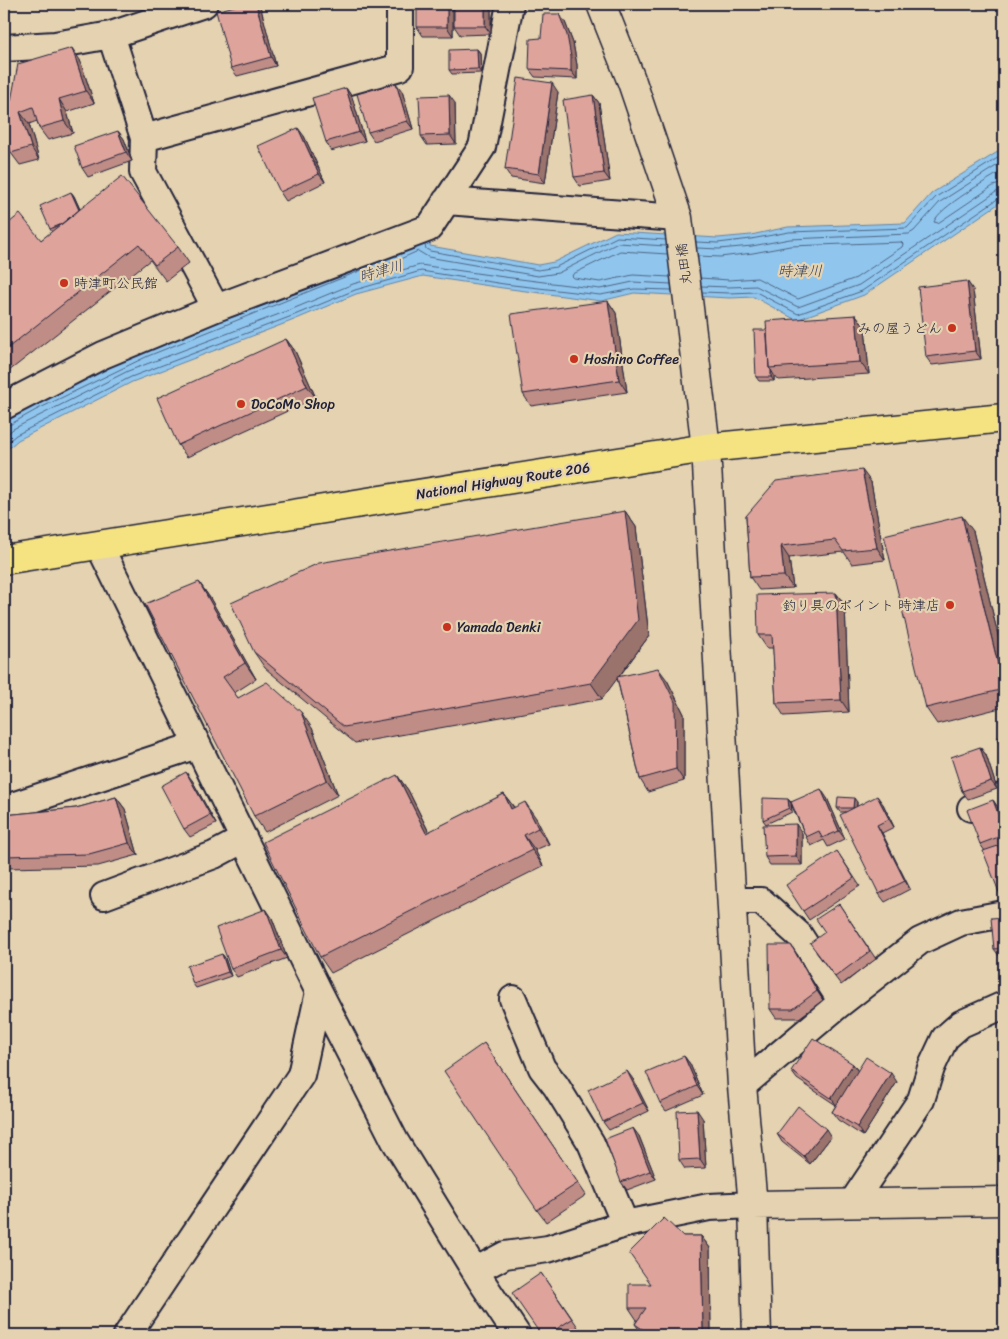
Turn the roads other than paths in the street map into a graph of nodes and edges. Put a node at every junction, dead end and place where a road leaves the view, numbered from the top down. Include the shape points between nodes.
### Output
1 (204, 4) edge
2 (400, 4) edge
3 (510, 4) edge
4 (601, 4) edge
5 (111, 35) junction
6 (4, 48) edge
7 (144, 138) junction
8 (446, 201) junction
9 (678, 218) junction
10 (216, 308) junction
11 (4, 406) edge
12 (1004, 418) edge
13 (706, 448) junction
14 (98, 545) junction
15 (4, 560) edge
16 (197, 745) junction
17 (1004, 796) edge
18 (12, 806) dead end
19 (971, 808) edge
20 (244, 839) junction
21 (104, 896) dead end
22 (732, 901) junction
23 (1004, 914) edge
24 (319, 992) junction
25 (513, 999) dead end
26 (842, 1002) junction
27 (1004, 1005) edge
28 (742, 1086) junction
29 (1004, 1201) edge
30 (852, 1203) junction
31 (753, 1205) junction
32 (626, 1224) junction
33 (475, 1271) junction
34 (127, 1335) edge
35 (517, 1335) edge
36 (757, 1335) edge

1 - 5 street
2 - 7 street via 400,67
3 - 8 street via 482,147
4 - 9 street, 丸田橋 via 632,82
5 - 6 street via 55,45
5 - 7 street
7 - 10 street via 143,172
8 - 9 street
8 - 10 street via 428,228
9 - 13 street, 丸田橋
10 - 11 street via 103,355
12 - 13 highway, National Highway Route 206
13 - 14 highway, National Highway Route 206
13 - 22 street, 丸田橋
14 - 15 highway, National Highway Route 206
14 - 16 street
16 - 18 street
16 - 20 street
17 - 19 street
20 - 21 street via 214,855
20 - 24 street
22 - 26 street via 761,901 768,906 799,935
22 - 28 street, 丸田橋
23 - 26 street via 961,922 920,941
24 - 33 street via 395,1141
24 - 34 street via 301,1075
25 - 32 street via 542,1068 591,1143
26 - 28 street
27 - 30 street via 961,1024 945,1038 921,1100
28 - 31 street, 丸田橋
29 - 30 street
30 - 31 street
31 - 32 street via 709,1207
31 - 36 street, 丸田橋
32 - 33 street via 548,1249 505,1255
33 - 35 street

